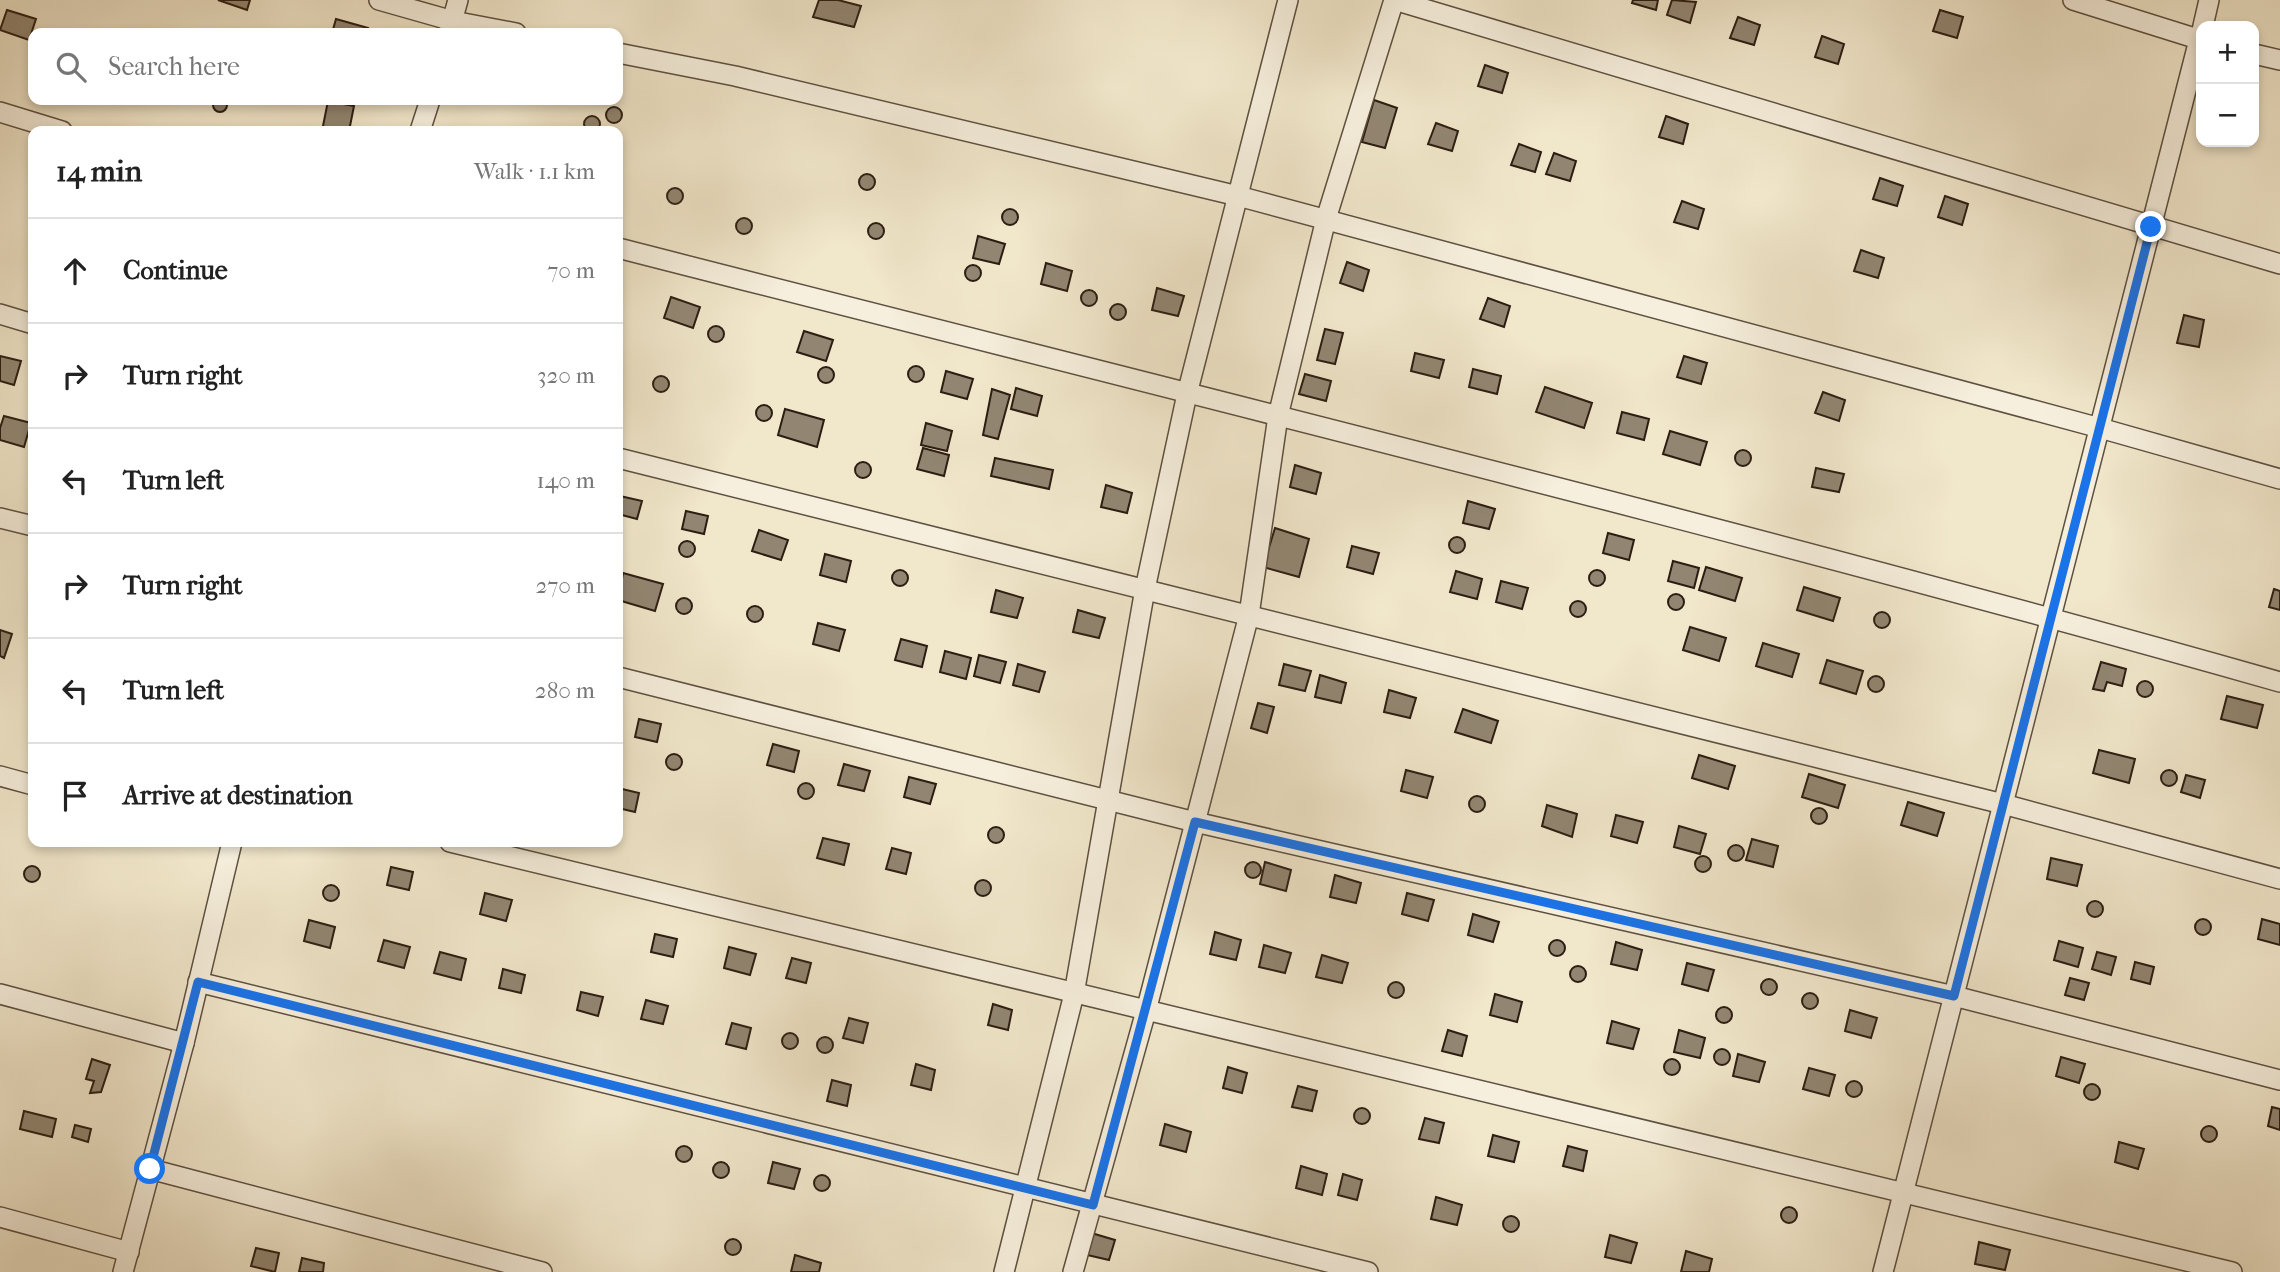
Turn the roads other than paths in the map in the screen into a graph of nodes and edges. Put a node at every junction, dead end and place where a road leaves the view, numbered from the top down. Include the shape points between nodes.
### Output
1 (379, 0) edge
2 (458, 0) edge
3 (1286, 0) edge
4 (1394, 0) edge
5 (2073, 0) edge
6 (2209, 0) edge
7 (2204, 21) edge
8 (451, 27) edge
9 (2196, 33) edge
10 (2196, 53) edge
11 (623, 54) edge
12 (2259, 55) edge
13 (2280, 60) edge
14 (428, 105) edge
15 (0, 112) edge
16 (46, 126) edge
17 (422, 126) edge
18 (1238, 196) junction
19 (1326, 219) junction
20 (2151, 227) junction
21 (623, 249) edge
22 (2280, 264) edge
23 (0, 314) edge
24 (28, 322) edge
25 (1187, 394) junction
26 (1278, 416) junction
27 (2099, 428) junction
28 (623, 459) edge
29 (2280, 480) edge
30 (0, 518) edge
31 (28, 525) edge
32 (1145, 589) junction
33 (1249, 615) junction
34 (2051, 617) junction
35 (623, 678) edge
36 (2280, 682) edge
37 (0, 776) edge
38 (28, 784) edge
39 (1108, 801) junction
40 (2003, 804) junction
41 (1195, 822) junction
42 (231, 847) edge
43 (471, 847) edge
44 (2280, 879) edge
45 (198, 982) junction
46 (0, 994) edge
47 (1074, 994) junction
48 (1954, 996) junction
49 (1146, 1011) junction
50 (184, 1043) junction
51 (2280, 1080) edge
52 (150, 1169) junction
53 (1024, 1188) junction
54 (1903, 1193) junction
55 (1093, 1205) junction
56 (0, 1217) edge
57 (129, 1252) junction
58 (123, 1272) edge
59 (542, 1272) edge
60 (1004, 1272) edge
61 (1073, 1272) edge
62 (1368, 1272) edge
63 (1883, 1272) edge
64 (2232, 1272) edge

1 - 8 street
2 - 8 street
3 - 18 street
4 - 19 street
4 - 20 street
5 - 9 street
6 - 7 street
10 - 20 street
11 - 18 street via 735,76
12 - 13 street
14 - 17 street
15 - 16 street
18 - 19 street
18 - 25 street
19 - 26 street
19 - 27 street
20 - 22 street
20 - 27 street
21 - 25 street
23 - 24 street
25 - 26 street
25 - 32 street
26 - 33 street
26 - 34 street
27 - 29 street
27 - 34 street
28 - 32 street
30 - 31 street
32 - 33 street
32 - 39 street
33 - 40 street
33 - 41 street
34 - 36 street
34 - 40 street
35 - 39 street
37 - 38 street
39 - 41 street
39 - 47 street
40 - 44 street
40 - 48 street
41 - 48 street
41 - 49 street
42 - 45 street
43 - 47 street
45 - 50 street
45 - 53 street
46 - 50 street
47 - 49 street
47 - 53 street
48 - 51 street
48 - 54 street
49 - 54 street
49 - 55 street
50 - 52 street
52 - 57 street
52 - 59 street
53 - 55 street
53 - 60 street
54 - 63 street
54 - 64 street
55 - 61 street
55 - 62 street
56 - 57 street
57 - 58 street

